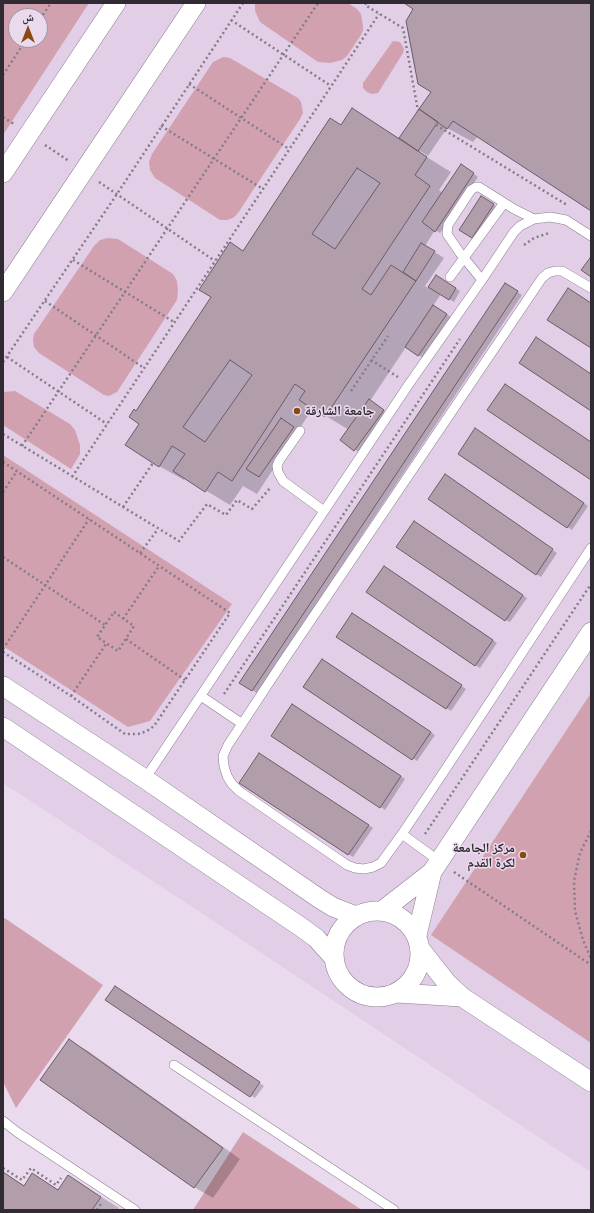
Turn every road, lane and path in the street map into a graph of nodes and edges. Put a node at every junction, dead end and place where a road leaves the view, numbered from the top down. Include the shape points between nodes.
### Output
1 (116, 3) edge
2 (196, 3) edge
3 (243, 3) edge
4 (318, 3) edge
5 (366, 3) edge
6 (379, 14) junction
7 (231, 20) junction
8 (21, 48) edge
9 (284, 54) junction
10 (3, 75) edge
11 (189, 84) junction
12 (331, 86) junction
13 (418, 111) dead end
14 (3, 116) edge
15 (241, 118) junction
16 (436, 125) dead end
17 (162, 126) junction
18 (29, 134) junction
19 (289, 149) junction
20 (214, 159) junction
21 (84, 172) junction
22 (3, 173) edge
23 (263, 189) junction
24 (117, 194) junction
25 (504, 203) junction
26 (571, 208) dead end
27 (534, 219) junction
28 (167, 229) junction
29 (551, 233) dead end
30 (591, 236) edge
31 (520, 249) dead end
32 (464, 259) junction
33 (73, 260) junction
34 (215, 261) junction
35 (450, 277) dead end
36 (482, 280) junction
37 (591, 288) edge
38 (3, 292) edge
39 (125, 292) junction
40 (45, 301) junction
41 (174, 322) junction
42 (463, 334) dead end
43 (96, 336) junction
44 (388, 336) dead end
45 (6, 357) junction
46 (3, 362) edge
47 (144, 368) junction
48 (351, 391) dead end
49 (58, 392) junction
50 (107, 424) junction
51 (300, 430) dead end
52 (3, 434) edge
53 (22, 446) junction
54 (3, 462) edge
55 (153, 463) dead end
56 (17, 471) junction
57 (72, 476) junction
58 (280, 477) junction
59 (3, 492) edge
60 (123, 507) junction
61 (324, 511) junction
62 (89, 519) junction
63 (158, 528) junction
64 (591, 548) edge
65 (140, 553) junction
66 (3, 557) edge
67 (159, 566) junction
68 (591, 584) edge
69 (46, 585) junction
70 (123, 619) junction
71 (105, 625) junction
72 (591, 632) edge
73 (126, 639) junction
74 (106, 644) junction
75 (3, 649) edge
76 (3, 652) edge
77 (185, 680) junction
78 (3, 686) edge
79 (71, 696) junction
80 (201, 696) junction
81 (216, 706) junction
82 (241, 723) junction
83 (3, 727) edge
84 (145, 779) junction
85 (591, 831) edge
86 (402, 834) junction
87 (418, 845) junction
88 (435, 866) junction
89 (382, 911) junction
90 (356, 916) junction
91 (419, 943) junction
92 (334, 958) junction
93 (591, 959) edge
94 (591, 965) edge
95 (397, 993) junction
96 (462, 997) junction
97 (174, 1065) dead end
98 (591, 1082) edge
99 (3, 1121) edge
100 (3, 1168) edge
101 (63, 1175) dead end
102 (103, 1200) dead end
103 (97, 1210) edge
104 (135, 1210) edge
105 (394, 1210) edge

1 - 18 street
2 - 21 street
3 - 7 path
4 - 9 path
5 - 6 path via 365,5
6 - 12 path
6 - 13 path via 403,28
7 - 9 path
7 - 11 path
8 - 10 path
9 - 12 path
9 - 15 path
11 - 15 path
11 - 17 path
12 - 19 path
14 - 18 path
15 - 19 path
15 - 20 path
16 - 26 path
17 - 20 path
17 - 24 path
18 - 21 path
18 - 22 street
19 - 23 path
20 - 23 path
20 - 28 path
21 - 24 path
21 - 38 street
23 - 34 path
24 - 28 path
24 - 33 path
25 - 27 lane
25 - 32 lane
25 - 32 lane via 479,188 471,190 447,230 448,237
27 - 30 lane via 542,217 566,220
27 - 36 lane via 514,232
28 - 34 path
28 - 39 path
29 - 31 path via 534,238
32 - 35 lane
32 - 36 lane
33 - 39 path
33 - 40 path
34 - 41 path
36 - 61 lane
37 - 82 lane via 562,271 548,273 542,278
39 - 41 path
39 - 43 path
40 - 43 path
40 - 45 path
41 - 47 path
42 - 81 path
43 - 47 path
43 - 49 path
44 - 48 path
45 - 46 path
45 - 49 path
47 - 50 path
49 - 50 path
49 - 53 path
50 - 57 path
51 - 58 lane via 279,461 277,466
52 - 53 path
53 - 57 path
54 - 56 path
55 - 60 path
56 - 59 path
56 - 62 path
57 - 60 path
58 - 61 lane
58 - 63 path via 252,509 237,500 226,515 207,504 179,541
60 - 63 path
61 - 80 lane
62 - 65 path
62 - 69 path
63 - 65 path
64 - 86 lane
65 - 67 path
66 - 69 path
67 - 70 path
67 - 77 path via 230,613
68 - 87 path
69 - 71 path
69 - 75 path
70 - 71 path via 114,612
70 - 73 path via 134,626
71 - 74 path via 97,637
72 - 88 street
73 - 74 path via 118,651
73 - 77 path
74 - 79 path
76 - 79 path
77 - 79 path via 154,726 138,734 125,734
78 - 84 street
80 - 81 lane
80 - 84 lane
81 - 82 lane
82 - 86 lane via 224,756 227,776 239,791 355,868 364,869 381,863
83 - 92 street via 316,938
84 - 90 street via 320,900
85 - 93 path via 580,852 574,881 575,911
86 - 87 lane
87 - 88 lane
88 - 89 street
88 - 91 street via 426,893
88 - 94 path
89 - 90 street via 365,912
89 - 91 street via 396,915 408,924
90 - 92 street via 339,934
91 - 95 street via 419,967 410,982
91 - 96 street via 447,983
92 - 95 street via 345,983 356,992 383,997
95 - 96 street
96 - 98 street
97 - 105 lane
99 - 104 lane
100 - 101 path via 22,1180 31,1168 56,1185
102 - 103 path

